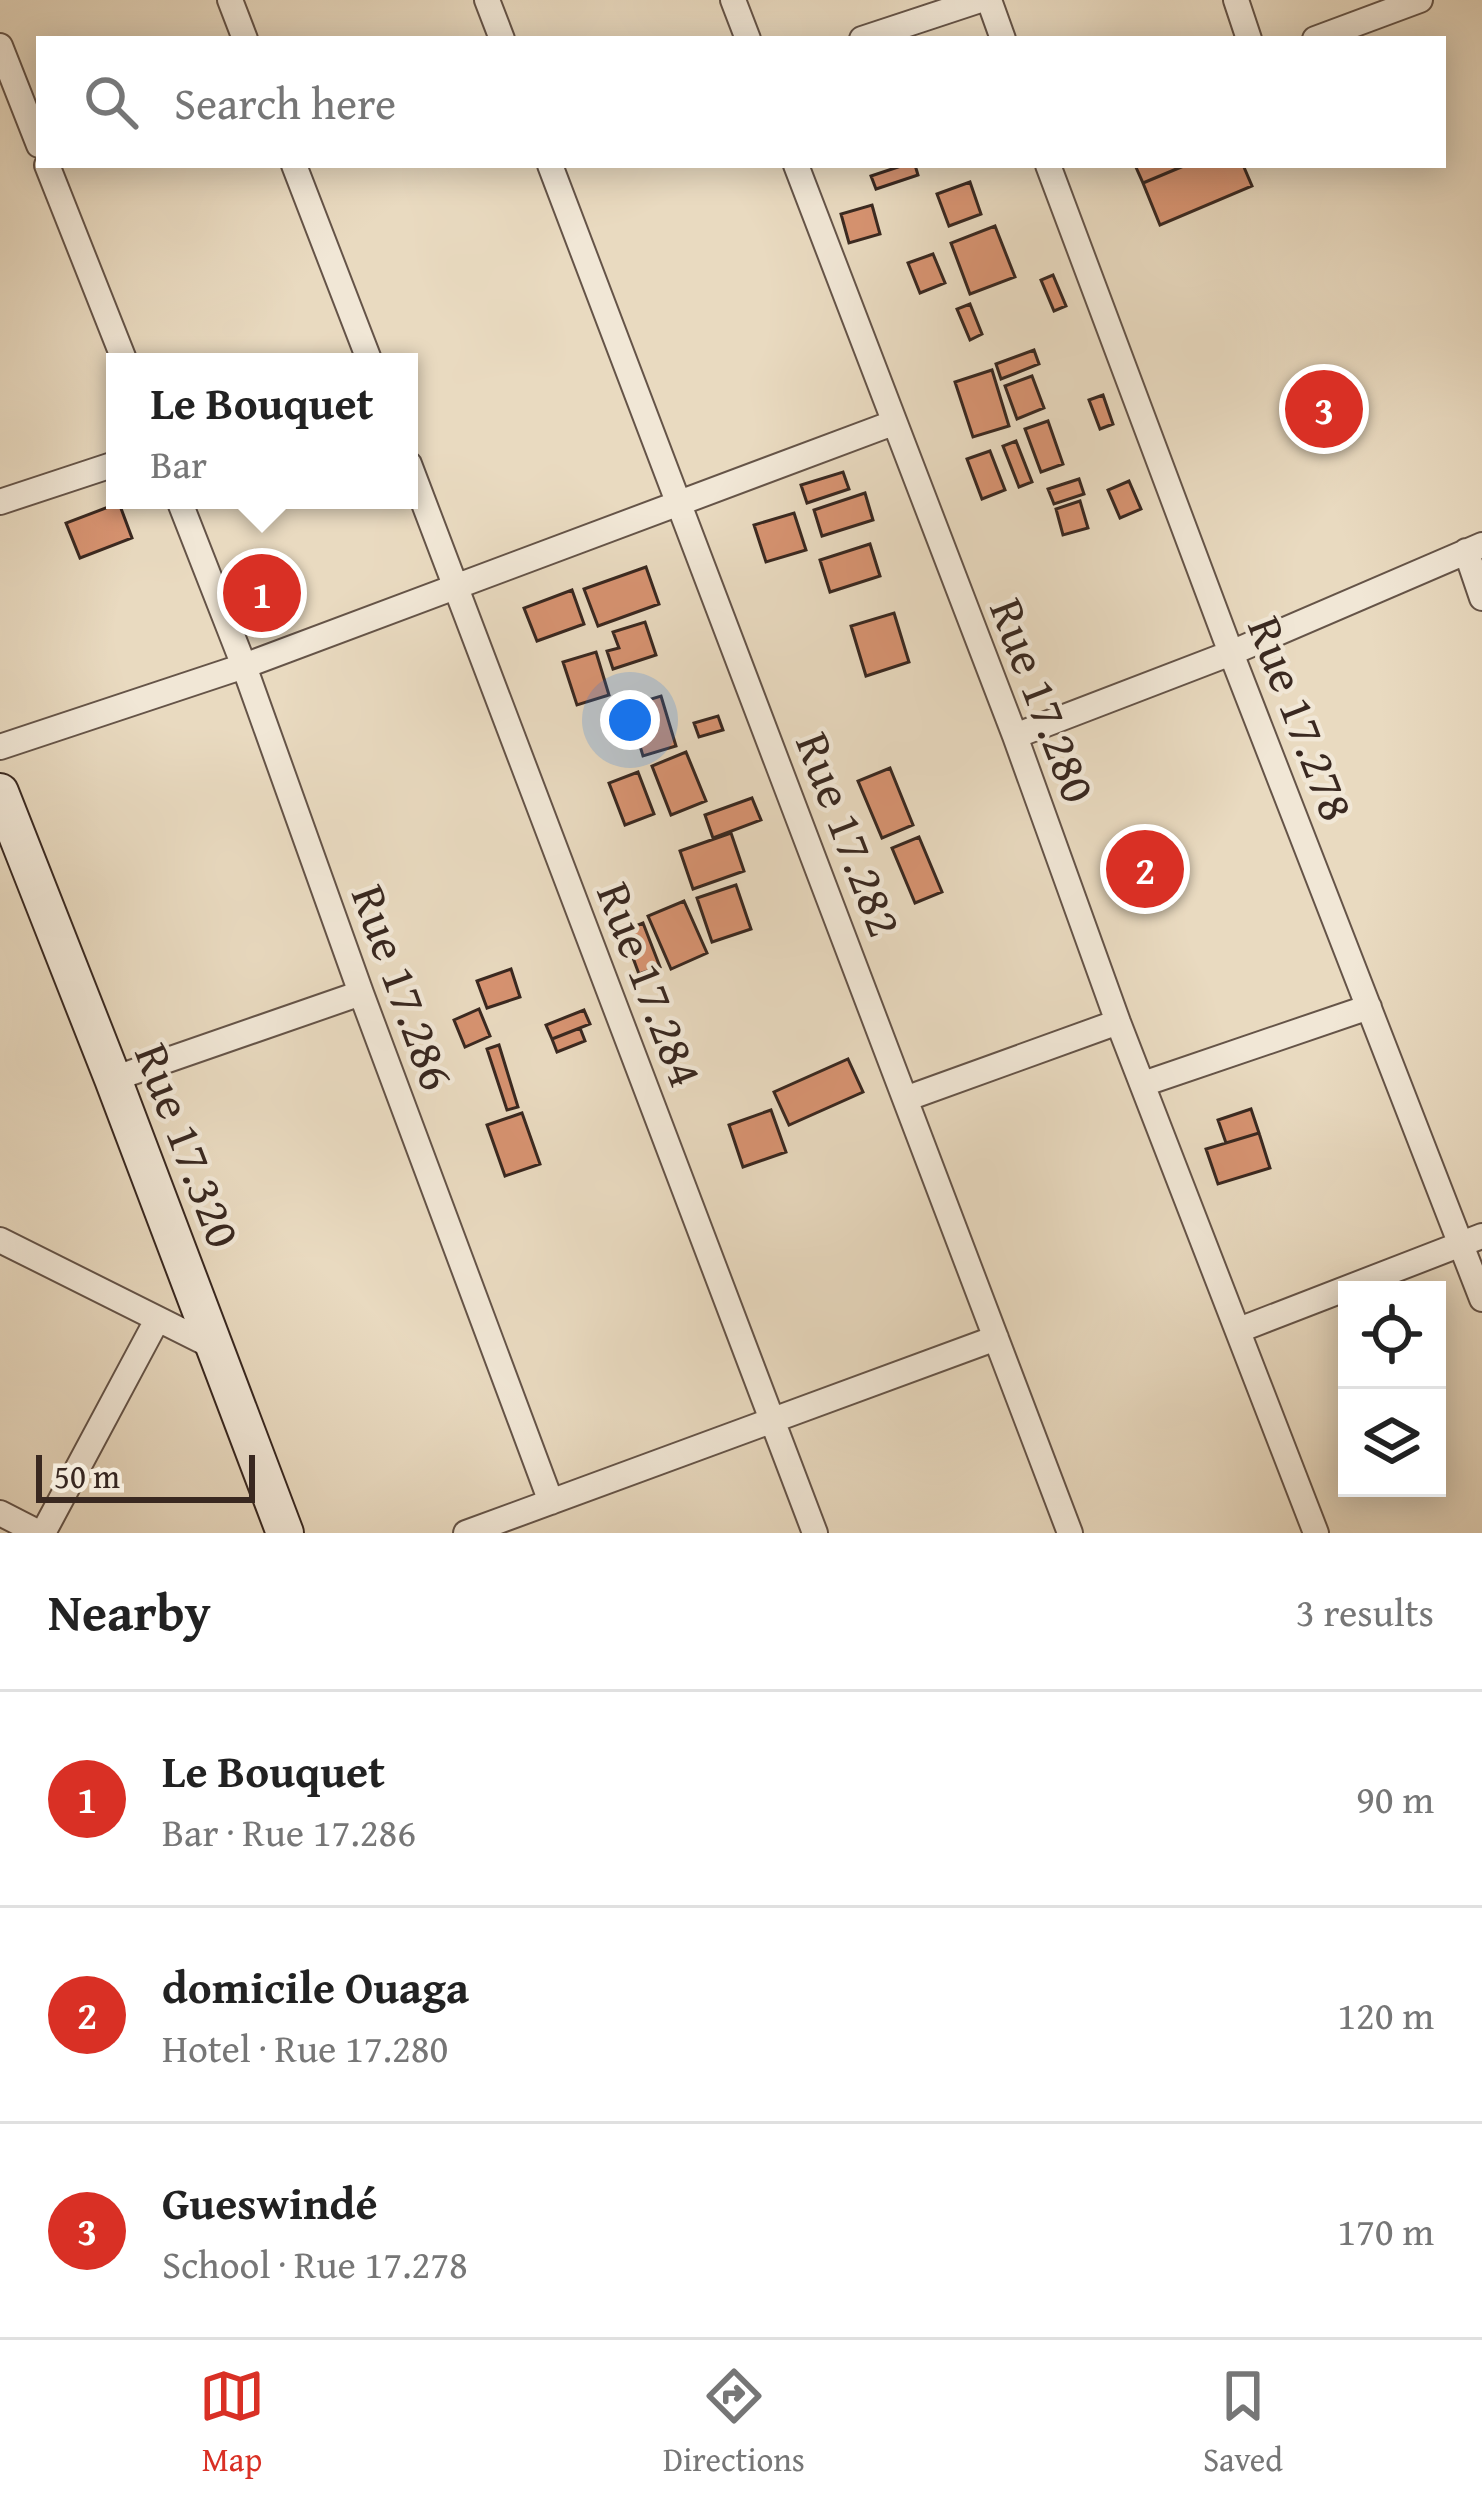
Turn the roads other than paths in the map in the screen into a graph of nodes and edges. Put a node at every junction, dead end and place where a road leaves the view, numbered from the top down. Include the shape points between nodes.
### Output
1 (230, 0) edge
2 (488, 0) edge
3 (733, 0) edge
4 (984, 0) edge
5 (1236, 0) edge
6 (1420, 0) edge
7 (244, 36) edge
8 (501, 36) edge
9 (747, 36) edge
10 (871, 36) edge
11 (1002, 36) edge
12 (1248, 36) edge
13 (1323, 36) edge
14 (0, 46) edge
15 (36, 137) edge
16 (48, 168) edge
17 (295, 168) edge
18 (551, 168) edge
19 (797, 168) edge
20 (1049, 168) edge
21 (121, 353) edge
22 (367, 353) edge
23 (893, 422) junction
24 (106, 467) edge
25 (418, 487) edge
26 (679, 501) junction
27 (0, 502) edge
28 (183, 509) edge
29 (1474, 548) edge
30 (456, 586) junction
31 (1482, 598) edge
32 (1231, 653) junction
33 (244, 665) junction
34 (1015, 736) junction
35 (0, 747) edge
36 (0, 792) edge
37 (361, 993) junction
38 (1369, 1007) junction
39 (1118, 1022) junction
40 (113, 1079) junction
41 (1143, 1084) junction
42 (905, 1099) junction
43 (0, 1240) edge
44 (1471, 1240) edge
45 (1482, 1299) edge
46 (157, 1321) junction
47 (1239, 1330) junction
48 (996, 1338) junction
49 (216, 1348) junction
50 (771, 1420) junction
51 (550, 1502) junction
52 (0, 1514) edge
53 (41, 1533) edge
54 (286, 1533) edge
55 (466, 1533) edge
56 (814, 1533) edge
57 (1070, 1533) edge
58 (1316, 1533) edge

1 - 7 street
2 - 8 street
3 - 9 street
4 - 10 street
4 - 11 street
5 - 12 street
6 - 13 street
14 - 15 street
16 - 21 street
17 - 22 street
18 - 26 street, Rue 17.282
19 - 23 street, Rue 17.280
20 - 32 street, Rue 17.278
23 - 26 street
23 - 34 street, Rue 17.280
24 - 27 street
25 - 30 street, Rue 17.284
26 - 30 street
26 - 42 street, Rue 17.282
28 - 33 street, Rue 17.286
29 - 31 street
29 - 32 street
30 - 33 street
30 - 50 street, Rue 17.284
32 - 34 street
32 - 38 street, Rue 17.278
33 - 35 street
33 - 37 street, Rue 17.286
34 - 39 street, Rue 17.280
36 - 40 street, Rue 17.320
37 - 40 street
37 - 51 street, Rue 17.286
38 - 41 street
38 - 44 street, Rue 17.278
39 - 41 street, Rue 17.280
39 - 42 street
40 - 49 street, Rue 17.320
41 - 47 street, Rue 17.280
42 - 48 street, Rue 17.282
43 - 46 street
44 - 45 street, Rue 17.278
44 - 47 street
46 - 49 street
46 - 53 street
47 - 58 street, Rue 17.280
48 - 50 street
48 - 57 street, Rue 17.282
49 - 54 street, Rue 17.320
50 - 51 street
50 - 56 street, Rue 17.284
51 - 55 street
52 - 53 street

